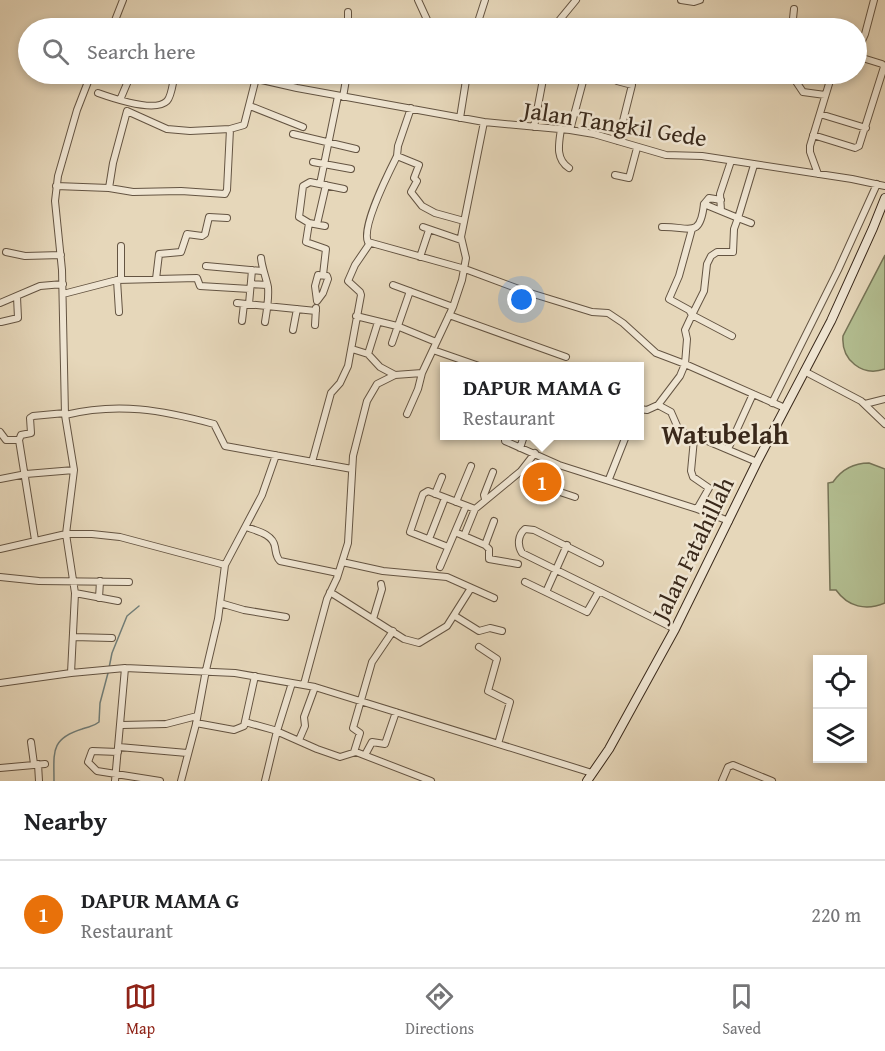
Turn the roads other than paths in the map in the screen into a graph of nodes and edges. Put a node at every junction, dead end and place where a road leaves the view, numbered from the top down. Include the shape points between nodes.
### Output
1 (123, 0) edge
2 (418, 0) edge
3 (485, 0) edge
4 (576, 0) edge
5 (681, 0) edge
6 (699, 0) edge
7 (873, 0) edge
8 (794, 9) dead end
9 (348, 12) dead end
10 (116, 18) edge
11 (347, 18) edge
12 (426, 18) edge
13 (479, 18) edge
14 (561, 18) edge
15 (793, 18) edge
16 (867, 26) edge
17 (867, 59) edge
18 (88, 84) edge
19 (127, 84) edge
20 (172, 84) edge
21 (255, 84) edge
22 (283, 84) edge
23 (344, 84) edge
24 (465, 84) edge
25 (542, 84) edge
26 (582, 84) edge
27 (628, 84) edge
28 (798, 84) edge
29 (828, 84) edge
30 (98, 93) dead end
31 (825, 94) junction
32 (341, 97) junction
33 (120, 100) junction
34 (250, 106) junction
35 (411, 108) junction
36 (820, 114) junction
37 (459, 118) junction
38 (484, 122) junction
39 (303, 127) dead end
40 (534, 127) junction
41 (866, 128) junction
42 (230, 129) junction
43 (561, 129) junction
44 (570, 130) junction
45 (293, 134) dead end
46 (813, 135) junction
47 (618, 141) junction
48 (329, 143) junction
49 (637, 148) junction
50 (356, 149) dead end
51 (396, 156) junction
52 (731, 161) junction
53 (313, 162) dead end
54 (324, 164) junction
55 (754, 165) junction
56 (569, 168) dead end
57 (351, 169) dead end
58 (818, 174) junction
59 (615, 175) dead end
60 (323, 184) junction
61 (876, 184) junction
62 (56, 186) junction
63 (885, 186) edge
64 (109, 188) junction
65 (344, 189) dead end
66 (720, 200) junction
67 (704, 204) junction
68 (884, 205) edge
69 (721, 211) junction
70 (227, 218) dead end
71 (738, 218) junction
72 (464, 221) junction
73 (309, 223) junction
74 (751, 223) dead end
75 (317, 224) junction
76 (325, 226) dead end
77 (662, 227) dead end
78 (692, 229) junction
79 (461, 240) junction
80 (370, 243) junction
81 (121, 246) dead end
82 (6, 252) dead end
83 (61, 255) junction
84 (420, 257) junction
85 (261, 258) dead end
86 (206, 266) dead end
87 (465, 269) junction
88 (252, 270) junction
89 (262, 271) junction
90 (323, 275) junction
91 (156, 279) junction
92 (119, 280) junction
93 (63, 284) junction
94 (267, 285) junction
95 (393, 285) dead end
96 (250, 286) junction
97 (410, 291) junction
98 (63, 294) junction
99 (17, 297) junction
100 (317, 301) junction
101 (0, 303) edge
102 (243, 304) junction
103 (268, 306) junction
104 (453, 307) junction
105 (297, 309) junction
106 (316, 311) junction
107 (119, 312) dead end
108 (449, 315) junction
109 (692, 315) junction
110 (356, 316) junction
111 (0, 320) edge
112 (242, 321) dead end
113 (265, 322) dead end
114 (378, 322) junction
115 (315, 325) dead end
116 (397, 326) junction
117 (293, 330) dead end
118 (732, 336) dead end
119 (436, 342) junction
120 (392, 343) dead end
121 (352, 350) junction
122 (433, 350) junction
123 (368, 354) junction
124 (566, 357) dead end
125 (468, 362) edge
126 (685, 364) junction
127 (804, 371) junction
128 (422, 373) junction
129 (395, 375) junction
130 (753, 394) junction
131 (885, 399) edge
132 (772, 403) junction
133 (865, 404) junction
134 (658, 405) junction
135 (785, 408) junction
136 (644, 410) edge
137 (65, 414) junction
138 (407, 414) dead end
139 (885, 424) edge
140 (0, 432) edge
141 (694, 439) junction
142 (19, 440) junction
143 (506, 440) edge
144 (522, 440) edge
145 (625, 440) edge
146 (520, 448) junction
147 (728, 449) junction
148 (535, 453) junction
149 (276, 455) junction
150 (312, 462) junction
151 (757, 462) junction
152 (471, 466) dead end
153 (74, 470) junction
154 (352, 470) junction
155 (520, 471) junction
156 (493, 472) dead end
157 (26, 474) junction
158 (442, 477) dead end
159 (0, 479) edge
160 (609, 479) junction
161 (435, 494) junction
162 (575, 497) dead end
163 (445, 498) junction
164 (485, 499) junction
165 (456, 502) junction
166 (466, 506) junction
167 (474, 509) junction
168 (697, 509) junction
169 (494, 521) dead end
170 (729, 521) junction
171 (246, 527) junction
172 (454, 532) junction
173 (66, 534) junction
174 (464, 536) junction
175 (429, 539) junction
176 (35, 540) junction
177 (485, 545) junction
178 (567, 545) junction
179 (448, 547) junction
180 (0, 549) edge
181 (342, 562) junction
182 (600, 563) dead end
183 (518, 564) dead end
184 (225, 565) junction
185 (440, 567) dead end
186 (556, 570) junction
187 (338, 573) junction
188 (0, 577) edge
189 (73, 580) junction
190 (100, 581) junction
191 (129, 582) dead end
192 (525, 582) dead end
193 (381, 584) dead end
194 (471, 588) junction
195 (330, 591) junction
196 (599, 591) junction
197 (546, 592) junction
198 (75, 593) junction
199 (99, 598) junction
200 (494, 598) dead end
201 (118, 601) dead end
202 (220, 603) junction
203 (455, 616) junction
204 (286, 617) dead end
205 (374, 619) junction
206 (393, 630) junction
207 (675, 630) junction
208 (502, 631) dead end
209 (73, 637) junction
210 (112, 638) dead end
211 (479, 647) dead end
212 (126, 668) junction
213 (206, 670) junction
214 (71, 673) junction
215 (255, 676) junction
216 (0, 683) edge
217 (292, 683) junction
218 (304, 684) junction
219 (315, 687) junction
220 (361, 701) junction
221 (396, 712) junction
222 (196, 719) junction
223 (245, 722) junction
224 (122, 724) junction
225 (277, 731) junction
226 (299, 740) junction
227 (31, 742) dead end
228 (498, 744) junction
229 (118, 749) junction
230 (354, 752) junction
231 (187, 753) junction
232 (365, 755) junction
233 (39, 764) junction
234 (0, 768) edge
235 (117, 773) junction
236 (590, 779) edge
237 (149, 780) edge
238 (39, 781) edge
239 (115, 781) edge
240 (160, 781) edge
241 (180, 781) edge
242 (265, 781) edge
243 (431, 781) edge
244 (722, 781) edge
245 (772, 781) edge

1 - 10 street
2 - 12 street
3 - 13 street
4 - 14 street
5 - 6 street
7 - 16 street
8 - 15 street
9 - 11 street
17 - 41 street via 884,67
18 - 62 street
19 - 33 street
20 - 33 street via 166,101 146,106
21 - 34 street
22 - 32 street, Jalan Tangkil Gede
23 - 32 street
24 - 37 street
25 - 40 street
26 - 44 street
27 - 47 street via 632,85
28 - 31 street via 803,92
29 - 31 street
30 - 33 street
31 - 36 street
32 - 35 street, Jalan Tangkil Gede
32 - 48 street
34 - 39 street
34 - 42 street via 244,125
35 - 37 street, Jalan Tangkil Gede
35 - 51 street
36 - 41 street
36 - 46 street
37 - 38 street, Jalan Tangkil Gede
38 - 40 street, Jalan Tangkil Gede
38 - 72 street
40 - 43 street, Jalan Tangkil Gede
41 - 46 street via 855,148
42 - 64 street via 225,194
42 - 64 street via 167,129 127,111
43 - 44 street, Jalan Tangkil Gede
43 - 56 street via 559,153
44 - 47 street, Jalan Tangkil Gede
45 - 48 street
46 - 58 street via 810,152
47 - 49 street, Jalan Tangkil Gede
48 - 50 street
48 - 54 street
49 - 52 street, Jalan Tangkil Gede
49 - 59 street via 630,176
51 - 72 street via 419,165 411,191 422,206
51 - 80 street via 381,186 366,233
52 - 55 street, Jalan Tangkil Gede
52 - 66 street
53 - 54 street
54 - 57 street
54 - 60 street
55 - 58 street, Jalan Tangkil Gede
55 - 71 street
58 - 61 street, Jalan Tangkil Gede
60 - 65 street
60 - 73 street via 310,182 303,186 299,215
60 - 75 street
61 - 63 street, Jalan Tangkil Gede
61 - 132 street
62 - 64 street
62 - 83 street
66 - 67 street via 709,198
66 - 69 street
67 - 69 street
67 - 78 street via 699,226
68 - 127 street, Jalan Fatahillah
69 - 71 street
70 - 91 street via 209,218 206,234 202,236 187,234 181,252 159,254
71 - 74 street
71 - 109 street via 734,252 711,256 704,291
72 - 79 street
73 - 75 street
73 - 90 street via 306,243 326,249
75 - 76 street
77 - 78 street
78 - 109 street via 669,299
79 - 84 street via 426,228
79 - 87 street
80 - 84 street
80 - 110 street via 348,281 360,292
81 - 92 street
82 - 83 street
83 - 93 street
84 - 87 street
85 - 89 street
86 - 88 street via 234,264
87 - 104 street
87 - 126 street via 592,312 608,313 656,353
88 - 89 street
88 - 96 street
89 - 94 street
90 - 100 street via 328,279
90 - 100 street via 316,279
91 - 92 street
91 - 96 street via 197,278 200,286
92 - 98 street
92 - 107 street
93 - 98 street
93 - 99 street via 40,286
94 - 96 street
94 - 103 street
95 - 97 street
96 - 102 street
97 - 104 street
97 - 116 street
98 - 137 street
99 - 101 street
99 - 111 street via 18,318
100 - 106 street
102 - 103 street
102 - 112 street
103 - 105 street
103 - 113 street
104 - 108 street
105 - 106 street
105 - 117 street
106 - 115 street
108 - 119 street
108 - 124 street
109 - 118 street
109 - 126 street via 685,330
110 - 114 street
110 - 121 street
114 - 116 street
114 - 123 street
116 - 119 street
116 - 120 street
119 - 122 street
121 - 123 street
121 - 150 street via 342,379 331,393
122 - 125 street
122 - 128 street
123 - 129 street
126 - 130 street
126 - 134 street
127 - 133 street
127 - 135 street, Jalan Fatahillah
128 - 129 street
128 - 138 street
129 - 154 street via 377,384 367,401
130 - 132 street
130 - 147 street
131 - 133 street
132 - 135 street
133 - 139 street
134 - 136 street
134 - 141 street via 670,412 678,428
135 - 151 street, Jalan Fatahillah
137 - 142 street via 33,416 31,433
137 - 149 street via 115,408 171,412 214,424 225,446
137 - 153 street
140 - 142 street via 6,440
141 - 147 street via 698,437
141 - 168 street via 691,471 693,477 709,487
142 - 157 street
143 - 146 street
144 - 146 street
145 - 160 street
146 - 148 street
147 - 151 street
148 - 155 street
148 - 160 street via 559,465
149 - 150 street
149 - 171 street
150 - 154 street
151 - 170 street, Jalan Fatahillah
152 - 165 street
153 - 157 street
153 - 173 street
154 - 181 street via 350,531
155 - 162 street via 551,489
155 - 164 street
156 - 164 street
157 - 159 street
157 - 176 street
158 - 161 street
160 - 168 street
161 - 163 street
161 - 175 street via 423,494 409,531
163 - 165 street
163 - 175 street
164 - 167 street
165 - 166 street
166 - 167 street
166 - 172 street
167 - 174 street
168 - 170 street
169 - 177 street
170 - 207 street, Jalan Fatahillah
171 - 184 street
171 - 187 street via 263,533 273,542 280,561
172 - 174 street
172 - 179 street
173 - 176 street
173 - 184 street via 107,535
173 - 189 street
174 - 177 street
175 - 179 street
176 - 180 street
177 - 183 street via 489,559
178 - 182 street
178 - 186 street
178 - 186 street via 534,530 525,529 521,534 522,553
179 - 185 street
181 - 187 street
181 - 194 street via 383,571 447,577
184 - 202 street
186 - 196 street
186 - 197 street
187 - 195 street
188 - 189 street
189 - 190 street
189 - 198 street
190 - 191 street
190 - 199 street
192 - 197 street
193 - 205 street
194 - 200 street
194 - 203 street
195 - 205 street
195 - 218 street
196 - 197 street via 587,612
196 - 207 street
198 - 199 street
198 - 209 street
199 - 201 street
202 - 204 street
202 - 213 street
203 - 206 street via 447,626 419,643 404,639
203 - 208 street via 479,631
205 - 206 street
206 - 220 street via 372,662
207 - 236 street, Jalan Fatahillah
209 - 210 street
209 - 214 street
211 - 228 street via 497,659 488,691 510,702
212 - 213 street
212 - 214 street
212 - 224 street
213 - 215 street
213 - 222 street
214 - 216 street
215 - 217 street
215 - 223 street
217 - 218 street
217 - 225 street
218 - 219 street
219 - 220 street
219 - 226 street
220 - 221 street
220 - 230 street via 353,728 360,733
221 - 228 street
221 - 232 street via 385,744 372,741
222 - 223 street via 234,730
222 - 224 street
222 - 231 street
223 - 225 street
224 - 229 street
225 - 226 street
225 - 242 street
226 - 230 street via 340,757
227 - 233 street
228 - 236 street
229 - 231 street
229 - 235 street
229 - 235 street via 95,750 87,760 97,771
230 - 232 street
231 - 241 street
232 - 243 street
233 - 234 street
233 - 238 street
235 - 237 street
235 - 239 street
237 - 240 street
244 - 245 street via 730,765

